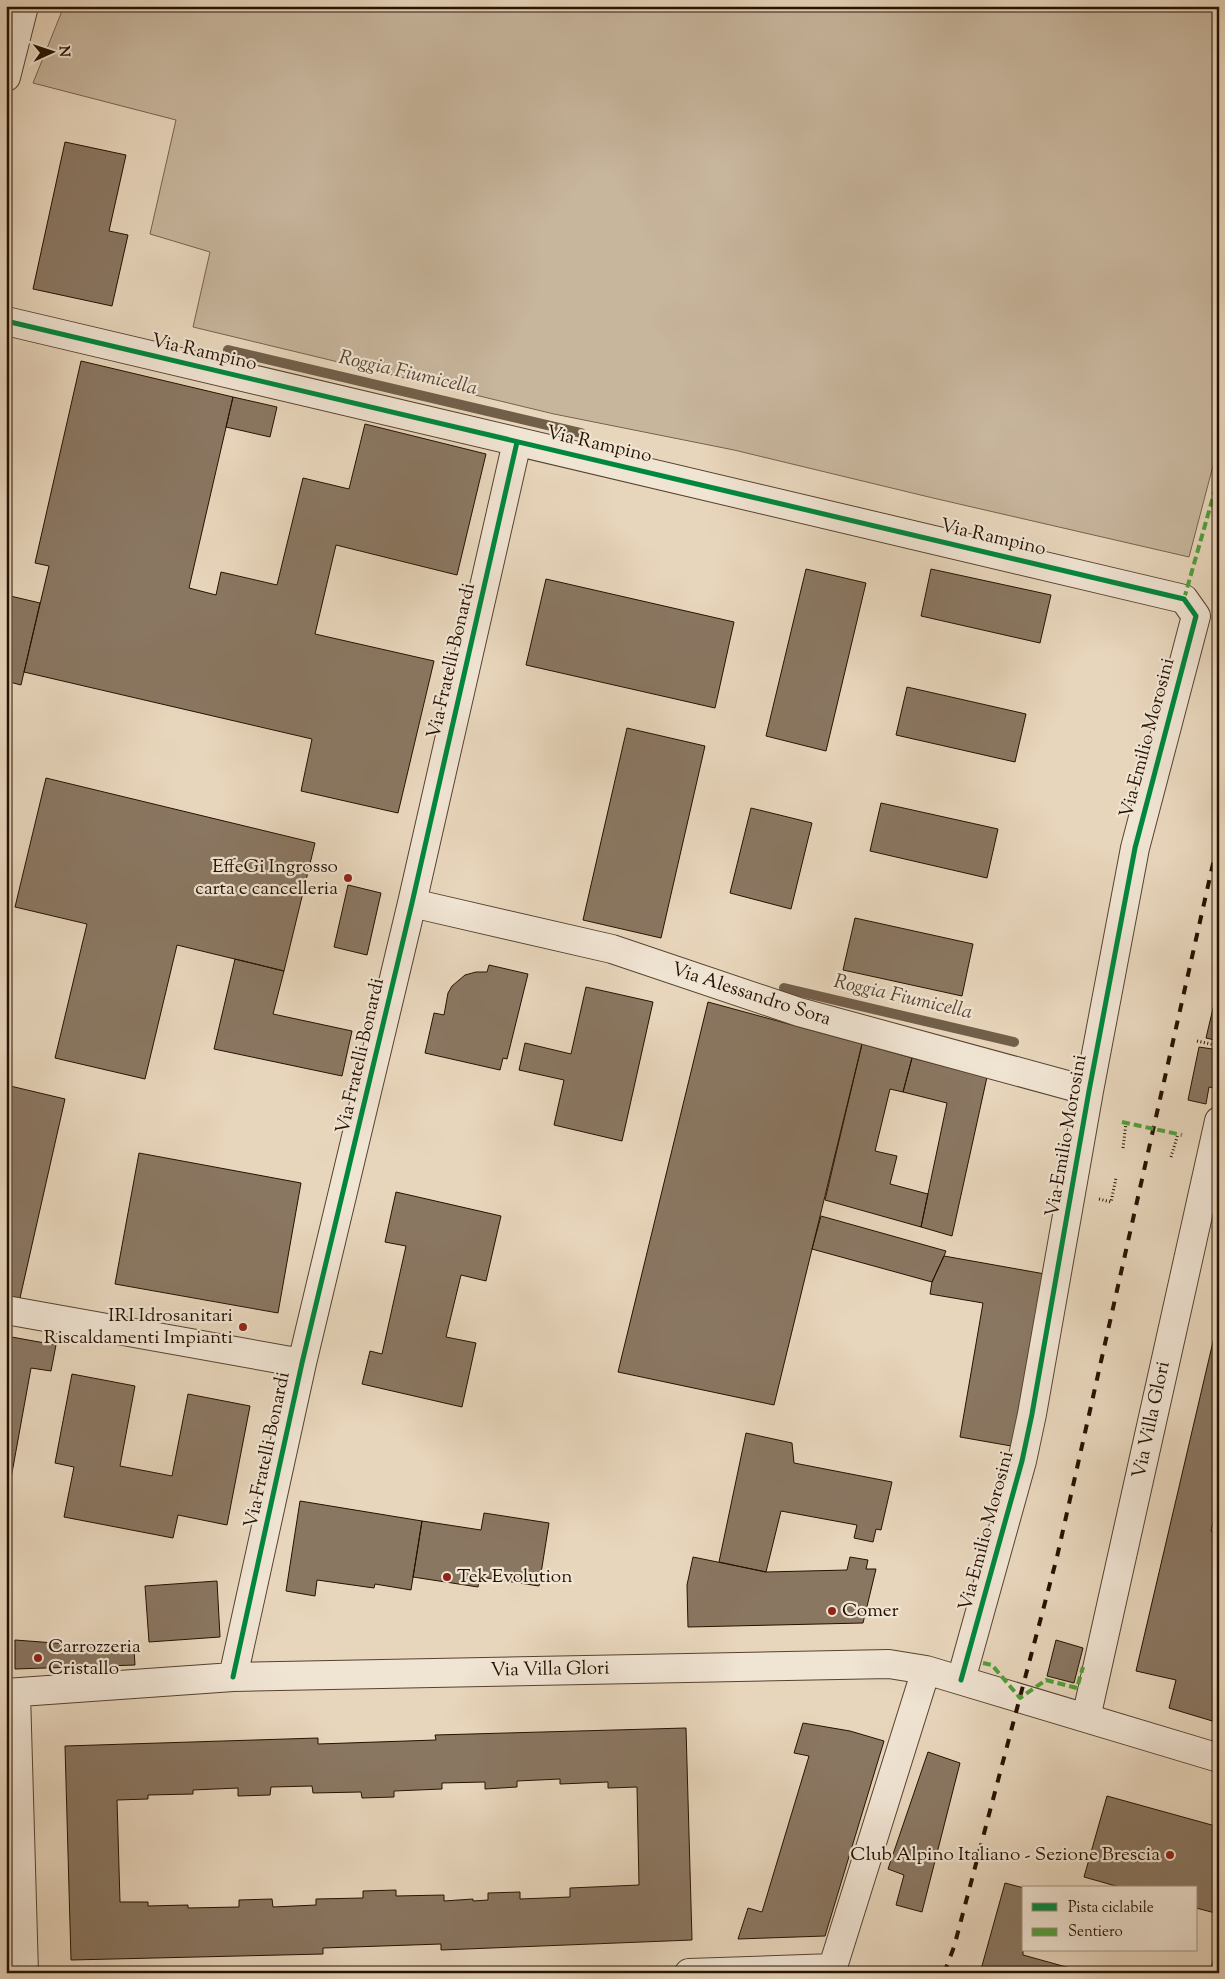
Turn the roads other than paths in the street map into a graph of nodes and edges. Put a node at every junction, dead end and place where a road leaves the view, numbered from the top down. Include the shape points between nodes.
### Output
1 (24, 6) edge
2 (6, 77) edge
3 (6, 322) edge
4 (517, 442) junction
5 (1184, 599) joint
6 (412, 903) junction
7 (1089, 1091) junction
8 (1219, 1121) edge
9 (6, 1310) edge
10 (302, 1363) junction
11 (926, 1670) junction
12 (233, 1677) junction
13 (961, 1680) junction
14 (11, 1693) edge
15 (1086, 1718) junction
16 (1219, 1758) edge
17 (832, 1970) edge
18 (24, 1973) edge
19 (689, 1973) edge

1 - 2 street
3 - 4 street, Via Rampino
4 - 5 street, Via Rampino
4 - 6 street, Via Fratelli Bonardi
5 - 7 street, Via Emilio Morosini via 1196,616 1135,848
6 - 7 street, Via Alessandro Sora via 612,949 799,1012
6 - 10 street, Via Fratelli Bonardi
7 - 13 street, Via Emilio Morosini via 1026,1445
8 - 15 street, Via Villa Glori
9 - 10 street
10 - 12 street, Via Fratelli Bonardi
11 - 12 street, Via Villa Glori via 872,1664
11 - 13 street, Via Villa Glori
11 - 17 street
12 - 14 street, Via Villa Glori
13 - 15 street, Via Villa Glori
14 - 18 street
15 - 16 street, Via Villa Glori
17 - 19 street

